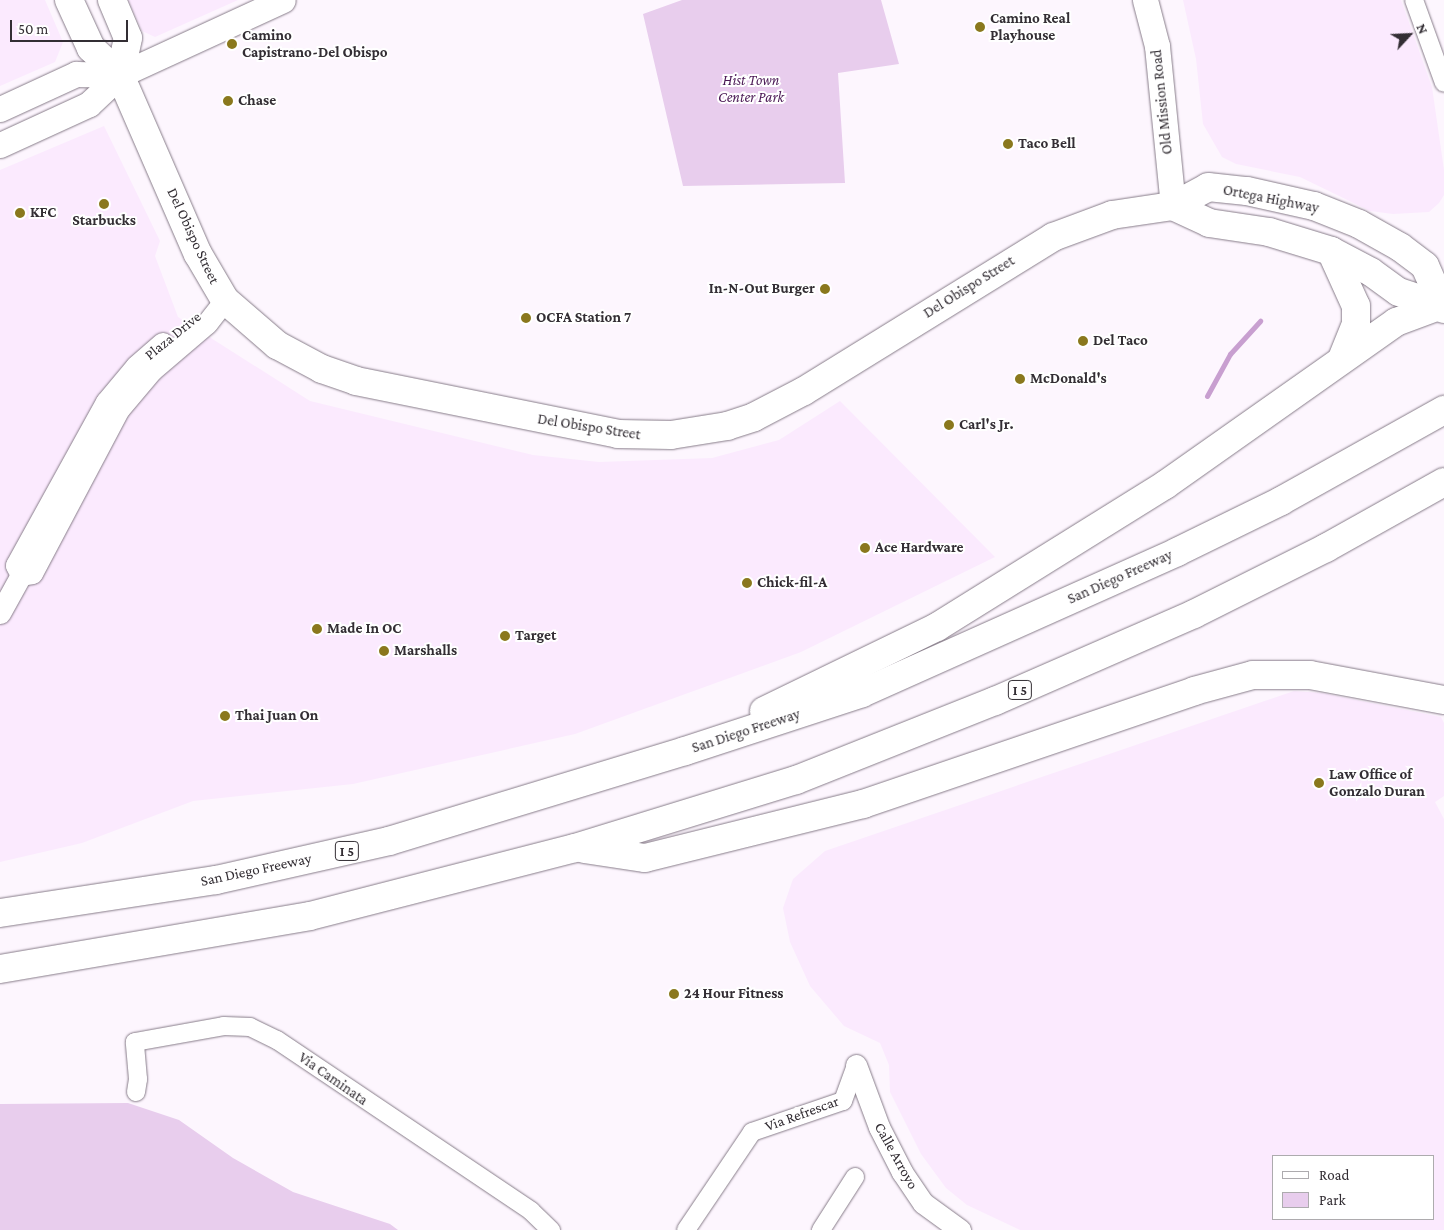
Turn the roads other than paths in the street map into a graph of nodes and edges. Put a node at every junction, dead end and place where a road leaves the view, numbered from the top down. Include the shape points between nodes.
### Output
1 (69, 0) edge
2 (112, 0) edge
3 (283, 0) edge
4 (1145, 0) edge
5 (1414, 0) edge
6 (120, 75) junction
7 (1444, 83) edge
8 (0, 110) edge
9 (0, 145) edge
10 (1173, 206) junction
11 (1331, 251) junction
12 (225, 300) junction
13 (1443, 306) edge
14 (1343, 356) junction
15 (1444, 410) edge
16 (1444, 482) edge
17 (0, 613) edge
18 (1444, 700) edge
19 (685, 751) junction
20 (575, 848) junction
21 (0, 913) edge
22 (0, 969) edge
23 (856, 1065) joint
24 (136, 1092) dead end
25 (856, 1177) dead end
26 (551, 1230) edge
27 (686, 1230) edge
28 (821, 1230) edge
29 (960, 1230) edge

1 - 6 main road, Del Obispo Street via 91,48
2 - 6 main road via 128,38
3 - 6 main road
4 - 10 main road, Old Mission Road via 1157,46
5 - 7 street
6 - 8 main road via 76,74
6 - 9 main road via 89,104
6 - 12 main road, Del Obispo Street via 198,254
10 - 11 main road via 1209,223 1269,232
10 - 12 main road, Del Obispo Street via 1112,215 1052,237 779,405 727,426 671,435 618,434 356,381 322,369 277,345
10 - 13 main road, Ortega Highway via 1208,188 1276,197 1332,212 1379,234 1425,266
11 - 13 main road via 1372,272 1399,292
11 - 14 main road via 1356,306 1356,324
12 - 17 street, Plaza Drive via 187,321 136,366 106,402 16,565 21,575
13 - 14 main road via 1396,322
14 - 19 main road via 1165,485 937,627
15 - 19 main road, San Diego Freeway / I 5 via 1281,501 1177,552 862,693
16 - 20 main road, I 5 via 1326,548 1194,614 995,701 796,780
18 - 20 main road via 1310,675 1253,675 1194,691 863,804 645,858
19 - 21 main road, San Diego Freeway / I 5 via 379,843 216,880
20 - 22 main road, I 5 via 310,916
23 - 27 street, Via Refrescar via 843,1101 752,1132
23 - 29 street, Calle Arroyo via 879,1127 902,1172 923,1203
24 - 26 street, Via Caminata via 138,1079 134,1042 224,1026 250,1027 277,1040 531,1210
25 - 28 street

